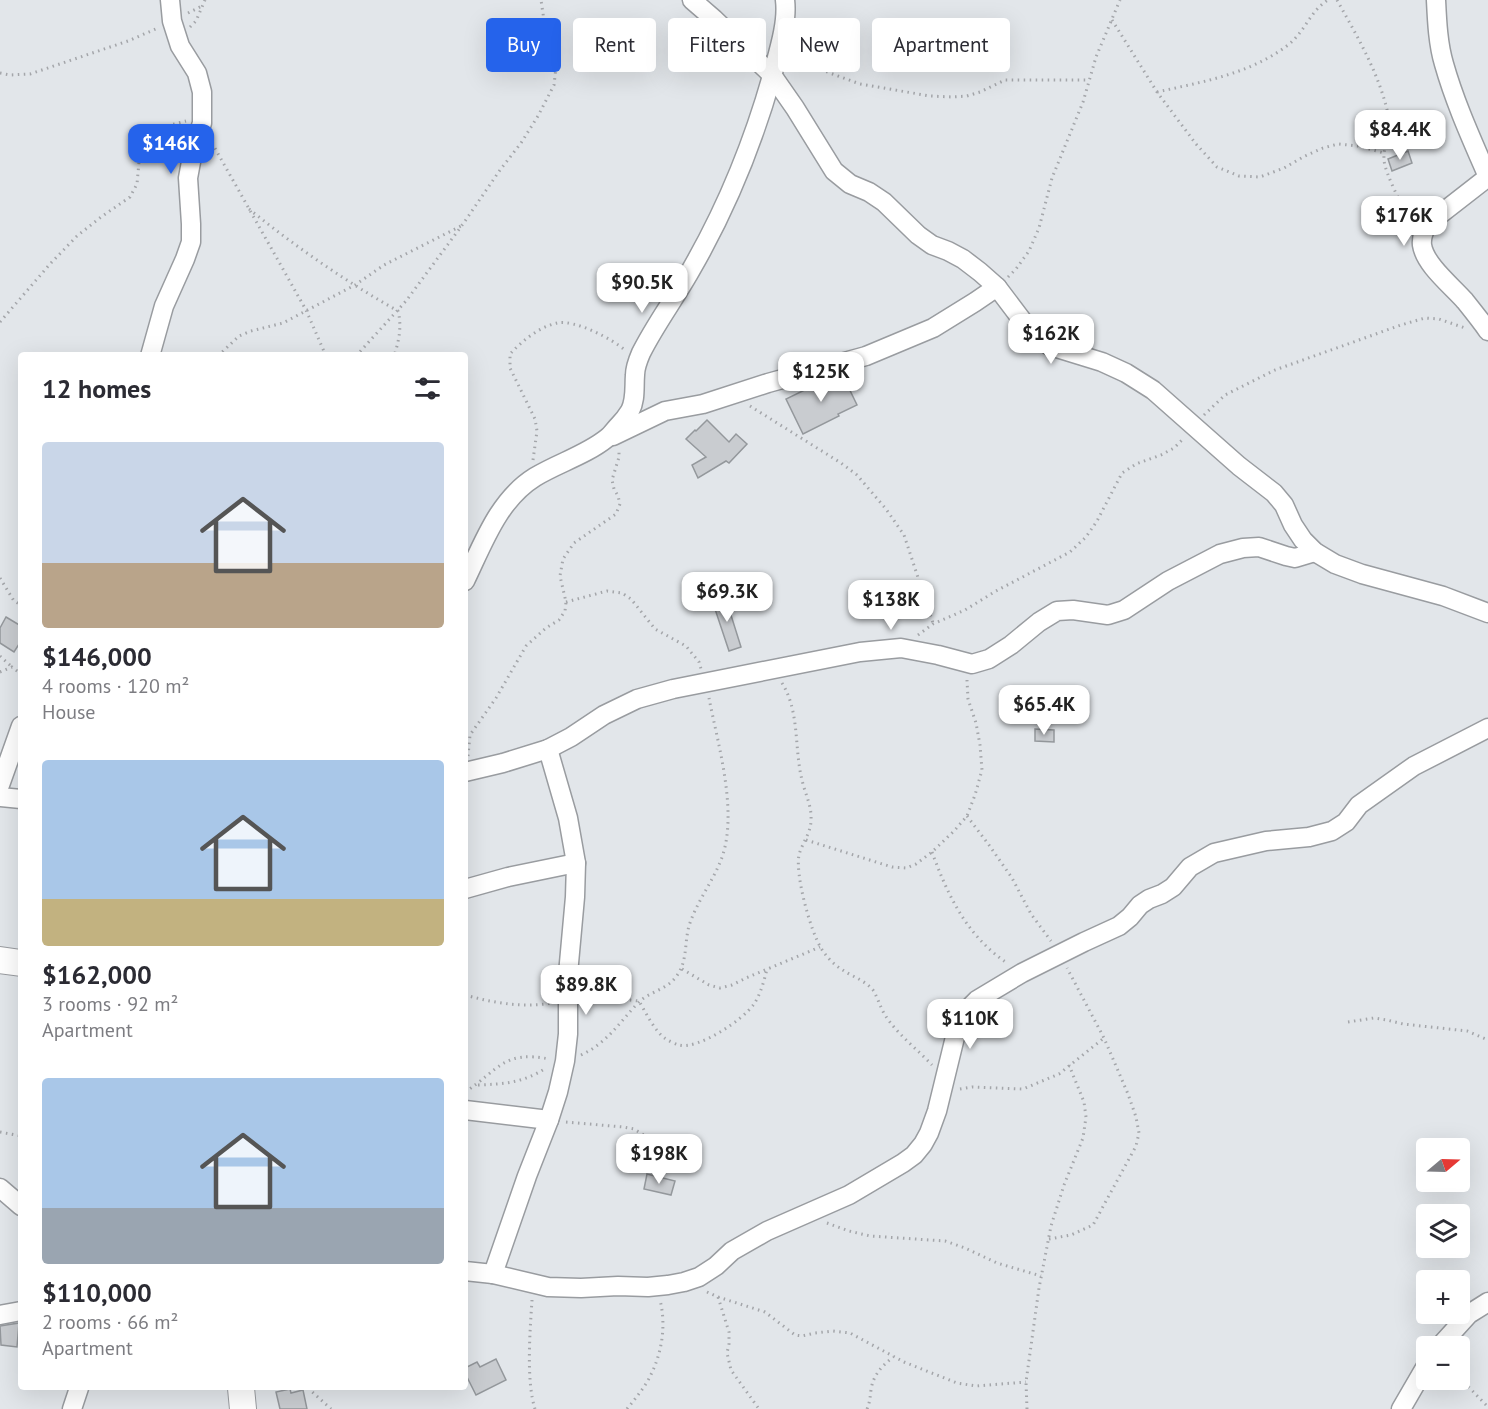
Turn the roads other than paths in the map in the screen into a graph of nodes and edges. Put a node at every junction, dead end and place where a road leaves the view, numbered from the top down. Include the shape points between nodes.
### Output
1 (170, 0) edge
2 (692, 0) edge
3 (785, 0) edge
4 (1436, 0) edge
5 (773, 71) junction
6 (1488, 177) edge
7 (997, 287) junction
8 (1479, 331) edge
9 (151, 352) edge
10 (613, 435) junction
11 (1315, 552) junction
12 (468, 575) edge
13 (1488, 613) edge
14 (1488, 728) edge
15 (18, 734) edge
16 (548, 749) junction
17 (468, 771) edge
18 (0, 785) edge
19 (0, 797) edge
20 (18, 799) edge
21 (576, 863) junction
22 (468, 889) edge
23 (0, 960) edge
24 (18, 963) edge
25 (468, 1110) edge
26 (549, 1120) junction
27 (0, 1188) edge
28 (18, 1203) edge
29 (468, 1271) edge
30 (493, 1274) junction
31 (1488, 1302) edge
32 (18, 1312) edge
33 (0, 1315) edge
34 (1449, 1336) edge
35 (1416, 1383) edge
36 (78, 1390) edge
37 (241, 1390) edge
38 (72, 1409) edge
39 (243, 1409) edge
40 (1401, 1409) edge

1 - 9 street via 180,46 197,73 202,92 202,123 188,178 191,242 164,306
2 - 5 street
3 - 5 street
4 - 6 street via 1444,63
5 - 7 street via 834,171 884,202 918,235 963,259
5 - 10 street via 735,184 637,363 634,399
6 - 8 street via 1429,223 1423,232 1422,246 1430,263 1479,317
7 - 10 street via 956,315 866,356 704,404 665,411
7 - 11 street via 1031,332 1050,346 1102,362 1153,390 1274,494
10 - 12 street via 518,490 500,511
11 - 13 street via 1362,574
11 - 16 street via 1295,558 1259,547 1220,554 1124,610 1108,615 1057,611 989,659 972,664 901,648 860,652 673,689 637,699
14 - 30 street via 1413,766 1359,805 1346,822 1332,831 1214,853 1190,867 1173,887 1140,905 1119,926 977,999 956,1033 929,1133 914,1155 849,1194 767,1231 732,1251 699,1277 656,1286 581,1288 548,1287
15 - 18 street
16 - 17 street
16 - 21 street
19 - 20 street
21 - 22 street
21 - 26 street via 568,1034
23 - 24 street
25 - 26 street
26 - 30 street
27 - 28 street
29 - 30 street
31 - 34 street via 1469,1314
32 - 33 street
35 - 40 street
36 - 38 street
37 - 39 street

